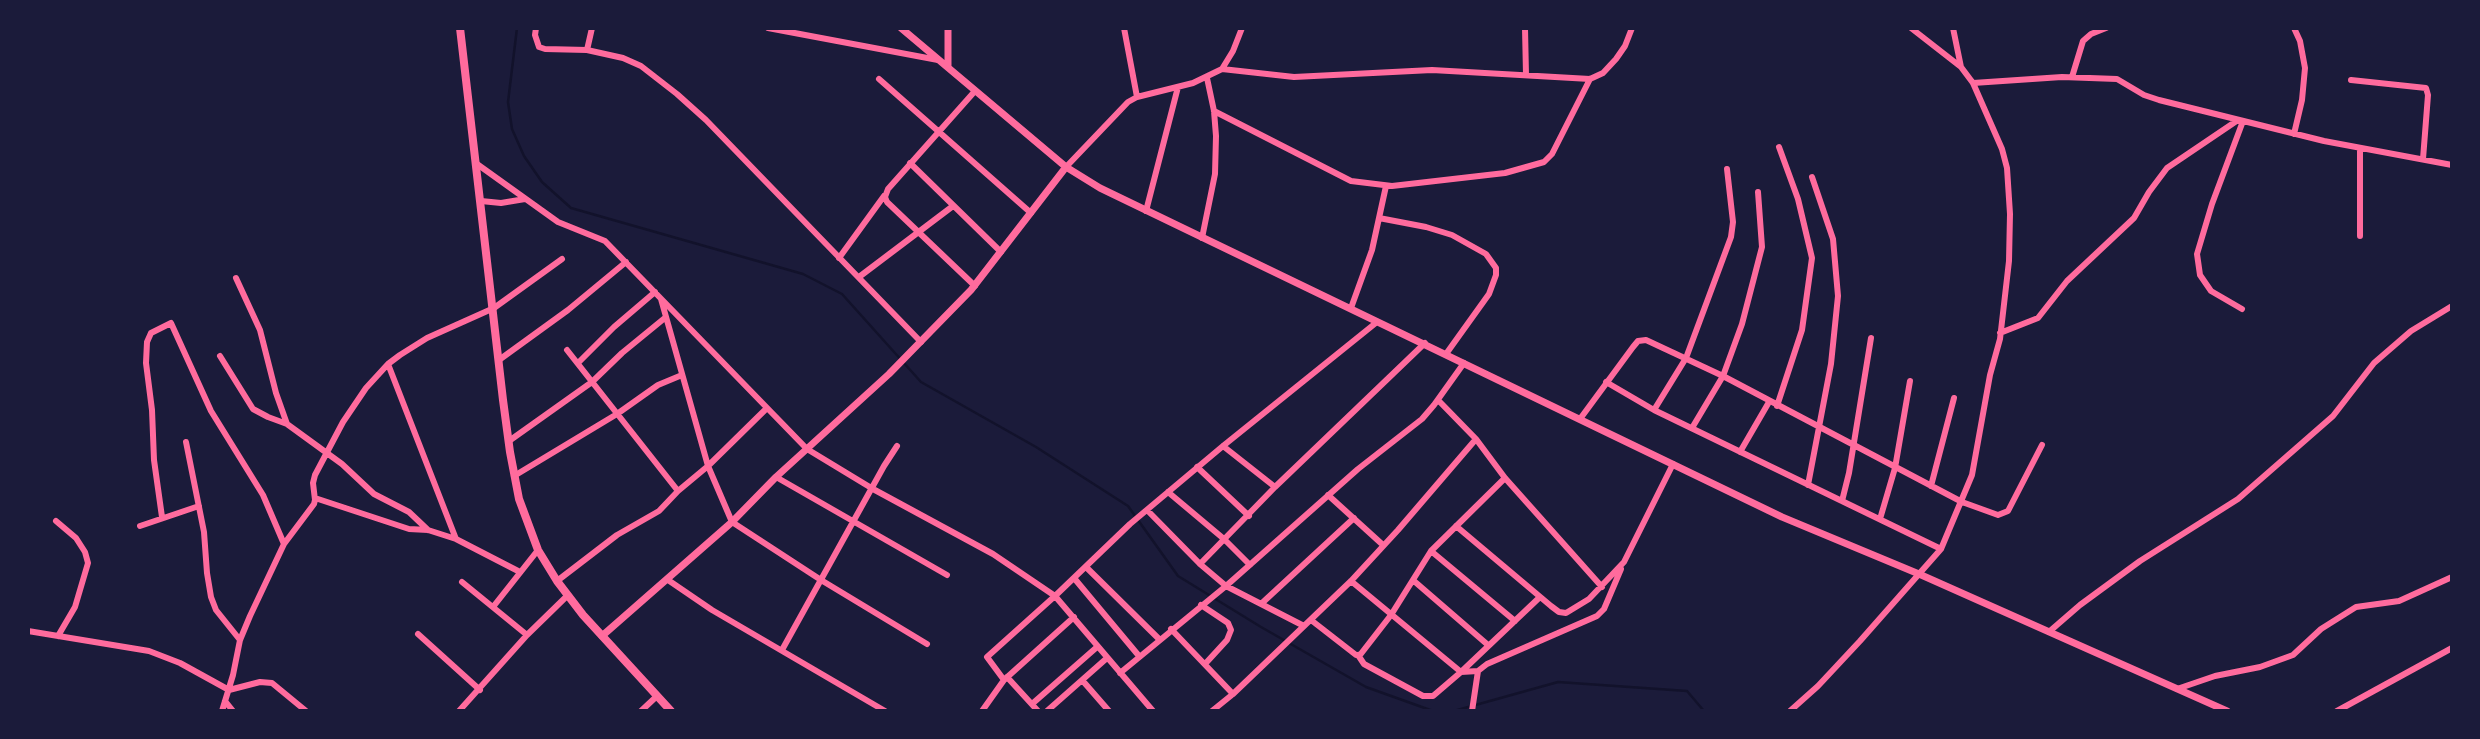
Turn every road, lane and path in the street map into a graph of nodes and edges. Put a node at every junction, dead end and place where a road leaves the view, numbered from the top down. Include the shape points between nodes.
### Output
1 (460, 28) edge
2 (537, 28) edge
3 (592, 28) edge
4 (768, 28) edge
5 (901, 28) edge
6 (948, 28) edge
7 (1124, 28) edge
8 (1242, 28) edge
9 (1525, 28) edge
10 (1632, 28) edge
11 (1911, 28) edge
12 (1953, 28) edge
13 (2106, 28) edge
14 (2294, 28) edge
15 (587, 50) junction
16 (938, 60) junction
17 (948, 67) junction
18 (1961, 67) junction
19 (1222, 69) junction
20 (1526, 75) junction
21 (2072, 77) junction
22 (1206, 78) junction
23 (879, 79) dead end
24 (1590, 79) junction
25 (2351, 80) dead end
26 (1973, 83) junction
27 (1178, 87) junction
28 (975, 91) junction
29 (1137, 97) junction
30 (1214, 111) junction
31 (2241, 120) junction
32 (939, 130) junction
33 (2294, 134) junction
34 (1779, 147) dead end
35 (2360, 148) junction
36 (2423, 159) junction
37 (910, 163) junction
38 (477, 164) junction
39 (2452, 165) edge
40 (1066, 167) junction
41 (1727, 169) dead end
42 (1812, 177) dead end
43 (1386, 186) junction
44 (1758, 192) dead end
45 (886, 194) junction
46 (525, 200) junction
47 (481, 201) junction
48 (953, 206) junction
49 (1146, 211) junction
50 (1031, 213) junction
51 (1379, 218) junction
52 (918, 230) junction
53 (2360, 236) dead end
54 (1202, 238) junction
55 (1000, 252) junction
56 (839, 258) junction
57 (562, 259) dead end
58 (626, 262) junction
59 (859, 277) junction
60 (236, 278) dead end
61 (975, 286) junction
62 (658, 294) junction
63 (2452, 306) edge
64 (494, 308) junction
65 (1351, 308) junction
66 (2242, 309) dead end
67 (666, 317) junction
68 (1377, 322) junction
69 (2000, 333) junction
70 (1871, 338) dead end
71 (921, 342) junction
72 (1425, 343) junction
73 (567, 350) dead end
74 (1446, 354) junction
75 (220, 356) dead end
76 (1686, 358) junction
77 (499, 360) junction
78 (578, 363) junction
79 (1464, 363) junction
80 (388, 364) junction
81 (681, 375) junction
82 (1723, 376) junction
83 (1910, 381) dead end
84 (592, 382) junction
85 (1606, 382) junction
86 (1954, 398) dead end
87 (1438, 400) junction
88 (1769, 402) junction
89 (1777, 406) junction
90 (767, 408) junction
91 (1654, 410) junction
92 (617, 414) junction
93 (1580, 419) junction
94 (287, 424) junction
95 (1692, 428) junction
96 (1819, 428) junction
97 (1476, 439) junction
98 (509, 441) junction
99 (186, 442) dead end
100 (2042, 445) dead end
101 (897, 446) dead end
102 (1223, 446) junction
103 (1854, 447) junction
104 (807, 449) junction
105 (1740, 452) junction
106 (327, 455) junction
107 (1673, 464) junction
108 (708, 466) junction
109 (1197, 467) junction
110 (1895, 468) junction
111 (514, 476) junction
112 (776, 477) junction
113 (1505, 478) junction
114 (1808, 485) junction
115 (1931, 486) junction
116 (1275, 487) junction
117 (873, 489) junction
118 (678, 491) junction
119 (1168, 492) junction
120 (1328, 495) junction
121 (315, 498) junction
122 (1842, 501) junction
123 (1962, 502) junction
124 (199, 506) junction
125 (1146, 511) junction
126 (1249, 516) junction
127 (162, 517) junction
128 (1354, 518) junction
129 (1880, 519) junction
130 (56, 521) dead end
131 (732, 522) junction
132 (853, 522) junction
133 (140, 526) dead end
134 (1456, 526) junction
135 (428, 530) junction
136 (456, 539) junction
137 (1224, 539) junction
138 (284, 544) junction
139 (1383, 545) junction
140 (1941, 549) junction
141 (538, 550) junction
142 (1431, 551) junction
143 (1624, 562) junction
144 (1200, 564) junction
145 (1250, 565) junction
146 (1086, 567) junction
147 (520, 572) junction
148 (947, 575) dead end
149 (1919, 575) junction
150 (2452, 577) edge
151 (1074, 578) junction
152 (668, 580) junction
153 (821, 580) junction
154 (557, 581) junction
155 (1351, 581) junction
156 (1414, 581) junction
157 (462, 582) dead end
158 (1225, 587) junction
159 (1602, 587) junction
160 (568, 595) junction
161 (1055, 596) junction
162 (1540, 597) junction
163 (1204, 603) junction
164 (1261, 604) junction
165 (493, 607) junction
166 (1391, 615) junction
167 (1074, 617) junction
168 (1311, 620) junction
169 (1515, 621) junction
170 (1304, 626) junction
171 (1171, 629) junction
172 (28, 631) edge
173 (2050, 631) junction
174 (418, 634) dead end
175 (527, 635) junction
176 (58, 636) junction
177 (602, 636) junction
178 (1159, 639) junction
179 (240, 640) junction
180 (927, 644) dead end
181 (1488, 645) junction
182 (1097, 646) junction
183 (2452, 648) edge
184 (782, 650) junction
185 (1358, 655) junction
186 (1139, 656) junction
187 (1107, 658) junction
188 (1205, 664) junction
189 (1478, 671) junction
190 (1461, 672) junction
191 (1120, 673) junction
192 (1005, 679) junction
193 (1082, 680) junction
194 (2177, 689) junction
195 (229, 690) junction
196 (480, 690) junction
197 (1233, 694) junction
198 (657, 696) junction
199 (225, 701) junction
200 (1032, 704) junction
201 (222, 711) edge
202 (233, 711) edge
203 (306, 711) edge
204 (460, 711) edge
205 (641, 711) edge
206 (671, 711) edge
207 (885, 711) edge
208 (982, 711) edge
209 (1038, 711) edge
210 (1047, 711) edge
211 (1109, 711) edge
212 (1153, 711) edge
213 (1212, 711) edge
214 (1472, 711) edge
215 (1790, 711) edge
216 (2227, 711) edge
217 (2337, 711) edge

1 - 38 main road
2 - 15 street via 539,47
3 - 15 street
4 - 16 street
5 - 16 street
6 - 17 street
7 - 29 street
8 - 19 street
9 - 20 street
10 - 24 street via 1616,59
11 - 18 street
12 - 18 street
13 - 21 street via 2083,41
14 - 33 street via 2305,68
15 - 56 street via 632,62 677,94
16 - 17 street
17 - 28 street
18 - 26 street
19 - 20 street via 1294,77 1432,70
19 - 22 street
20 - 24 street
21 - 26 street
21 - 31 street via 2117,79 2159,100
22 - 27 street
22 - 30 street
23 - 32 street
24 - 43 street via 1545,162 1505,173
25 - 36 street via 2426,88
26 - 69 street via 2007,168 2009,261
27 - 29 street
27 - 49 street
28 - 32 street
28 - 40 street
29 - 40 street
30 - 43 street via 1351,181
30 - 54 street via 1214,174
31 - 33 street
31 - 66 street via 2197,262 2211,291
31 - 69 street via 2166,168 2134,218 2067,281 2038,318
32 - 37 street
32 - 50 street
33 - 35 street
34 - 89 street via 1812,258 1802,330
35 - 36 street
35 - 53 street
36 - 39 street
37 - 45 street
37 - 48 street
38 - 46 street
38 - 47 main road
40 - 49 street
40 - 50 street
41 - 76 street via 1731,237
42 - 96 street via 1833,239 1838,296
43 - 51 street
44 - 82 street via 1762,247
45 - 52 street via 887,202
45 - 56 street
46 - 47 street
46 - 58 street via 566,226 605,241
47 - 64 main road
48 - 52 street
48 - 55 street
49 - 54 street
50 - 55 street
51 - 65 street
51 - 74 street via 1452,235 1486,254 1496,268 1489,293
52 - 59 street
52 - 61 street
54 - 65 street
55 - 61 street
56 - 59 street
57 - 64 street
58 - 62 street
58 - 77 street
59 - 71 street
60 - 94 street via 260,330
61 - 71 street
62 - 67 street
62 - 78 street via 614,327
62 - 90 street
63 - 173 street via 2411,331 2374,363 2333,416 2238,499 2140,561
64 - 77 main road
64 - 80 street via 427,338
65 - 68 street
67 - 81 street
67 - 84 street
68 - 72 street
68 - 102 street
69 - 123 street via 1972,475
70 - 103 street
71 - 104 street
72 - 74 street
72 - 116 street
73 - 78 street
74 - 79 street
75 - 94 street via 253,408
76 - 82 street
76 - 85 street via 1640,340
76 - 91 street
77 - 98 main road
78 - 84 street
79 - 87 street
79 - 93 street
80 - 106 street via 351,409
80 - 136 street
81 - 92 street
81 - 108 street
82 - 88 street
82 - 95 street
83 - 110 street
84 - 92 street
84 - 98 street
85 - 91 street
85 - 93 street
86 - 115 street
87 - 97 street
87 - 120 street via 1422,419
88 - 89 street
88 - 105 street
89 - 96 street
90 - 104 street
90 - 108 street
91 - 95 street
92 - 111 street
92 - 118 street
93 - 107 street
94 - 106 street
95 - 105 street
96 - 103 street
96 - 114 street
97 - 113 street
97 - 139 street
98 - 111 main road
99 - 124 street
100 - 123 street via 2003,515
101 - 117 street
102 - 109 street
102 - 116 street
103 - 110 street
103 - 122 street
104 - 112 street
104 - 117 street
105 - 114 street
106 - 121 street via 314,478
106 - 135 street
107 - 143 street
107 - 149 street
108 - 118 street
108 - 131 street
109 - 119 street
109 - 126 street
110 - 115 street
110 - 129 street
111 - 141 main road
112 - 131 street
112 - 132 street
113 - 134 street
113 - 159 street
114 - 122 street
115 - 123 street
116 - 126 street
117 - 132 street
117 - 161 street via 993,554
118 - 154 street via 659,511 617,535
119 - 125 street
119 - 137 street
120 - 128 street
120 - 145 street
121 - 135 street via 409,529
121 - 138 street
122 - 129 street
123 - 140 street
124 - 127 street
124 - 179 street via 211,597
125 - 144 street
125 - 146 street
126 - 137 street
127 - 133 street
127 - 138 street via 146,363 151,333 171,323 211,411 263,495
128 - 139 street
128 - 164 street
129 - 140 street
130 - 176 street via 81,545 88,563 75,607
131 - 152 street
131 - 153 street
132 - 148 street
132 - 153 street
134 - 142 street
134 - 162 street
135 - 136 street
136 - 147 street
137 - 144 street
137 - 145 street
138 - 179 street
139 - 155 street
140 - 149 street
141 - 147 street
141 - 154 main road
142 - 156 street
142 - 169 street
143 - 159 street
143 - 189 street via 1597,616
144 - 158 street
145 - 158 street
146 - 151 street
146 - 178 street
147 - 165 street
149 - 173 street
149 - 215 street
150 - 194 street via 2399,601 2356,607 2321,629 2294,655
151 - 161 street
151 - 186 street
152 - 177 street
152 - 184 street
153 - 180 street
153 - 184 street
154 - 160 main road
155 - 166 street
155 - 168 street
156 - 166 street
156 - 181 street
157 - 165 street
158 - 163 street
158 - 164 street
159 - 162 street via 1566,613
160 - 175 street
160 - 177 main road
161 - 167 street
161 - 192 street via 987,657
162 - 169 street
163 - 171 street
163 - 188 street via 1231,630
164 - 170 street
165 - 175 street
166 - 185 street
166 - 190 street
167 - 182 street
167 - 192 street
168 - 170 street
168 - 185 street
169 - 181 street
170 - 197 street
171 - 178 street
171 - 188 street
172 - 176 street
173 - 194 street
174 - 196 street
175 - 196 street
176 - 195 street via 165,656
177 - 198 main road
178 - 186 street
179 - 195 street
181 - 190 street
182 - 187 street
182 - 200 street
183 - 217 street
184 - 207 street
185 - 190 street via 1364,664 1423,696 1433,696
186 - 191 street
187 - 191 street
187 - 193 street
188 - 197 street
189 - 190 street
189 - 214 street
191 - 212 street
192 - 200 street
192 - 208 street
193 - 210 street
193 - 211 street
194 - 216 street
195 - 199 street
195 - 203 street via 272,683
196 - 204 street
197 - 213 street
198 - 205 street
198 - 206 main road
199 - 201 street
199 - 202 street
200 - 209 street

